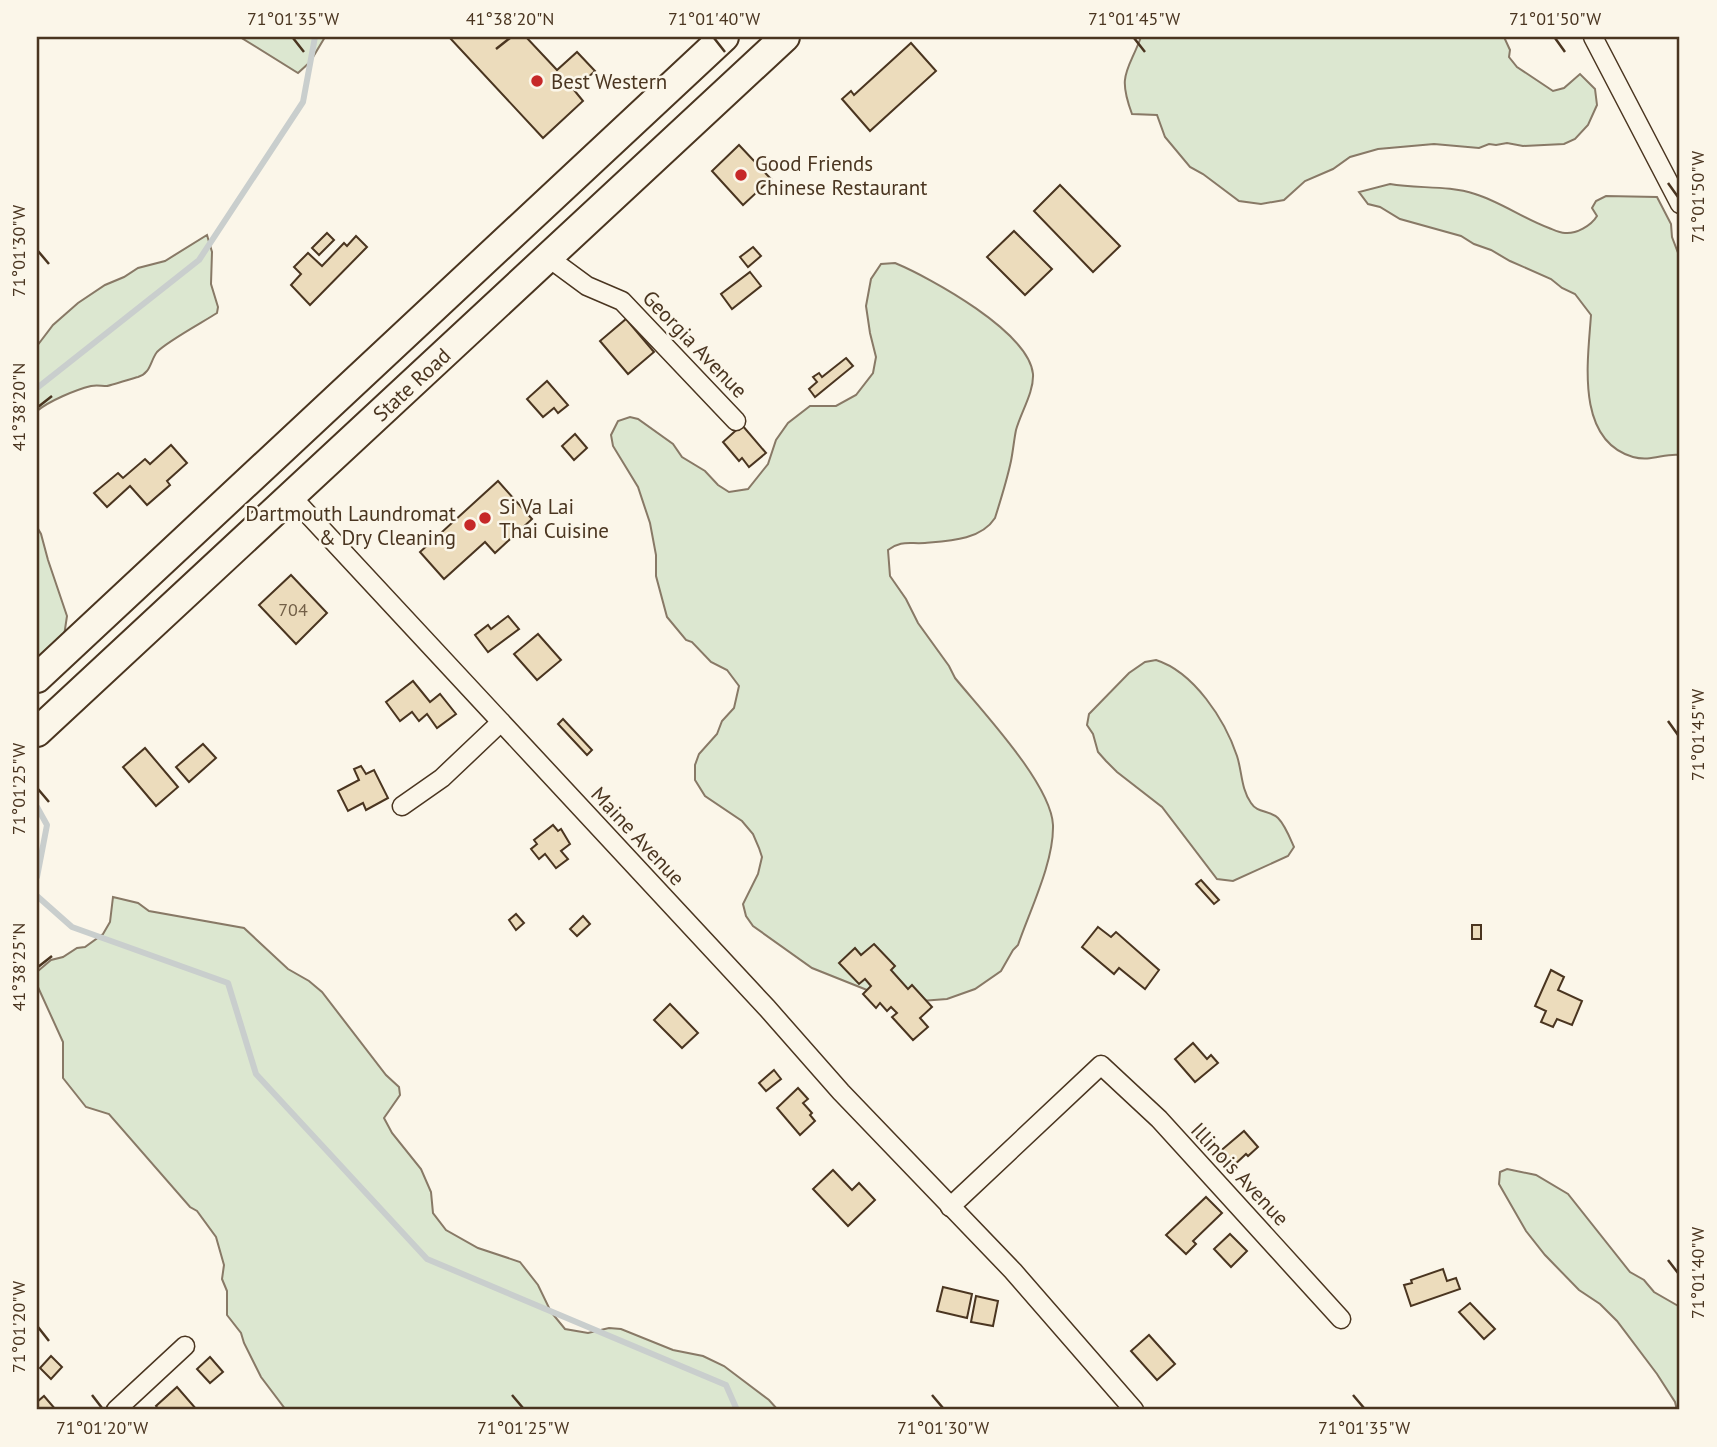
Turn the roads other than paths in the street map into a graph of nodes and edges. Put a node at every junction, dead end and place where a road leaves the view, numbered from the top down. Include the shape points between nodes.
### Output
1 (724, 37) edge
2 (785, 37) edge
3 (1593, 37) edge
4 (1680, 204) edge
5 (549, 258) junction
6 (736, 421) dead end
7 (291, 496) junction
8 (37, 678) edge
9 (501, 722) junction
10 (37, 733) edge
11 (402, 806) dead end
12 (950, 1207) junction
13 (1341, 1318) dead end
14 (185, 1346) dead end
15 (116, 1410) edge
16 (1134, 1410) edge

1 - 8 main road, State Road
2 - 5 main road, State Road
3 - 4 street
5 - 6 street, Georgia Avenue via 587,286 622,301
5 - 7 main road, State Road
7 - 9 street, Maine Avenue
7 - 10 main road, State Road
9 - 11 street via 442,778
9 - 12 street, Maine Avenue
12 - 13 street, Illinois Avenue via 1101,1065 1159,1119
12 - 16 street, Maine Avenue via 1013,1271
14 - 15 street

